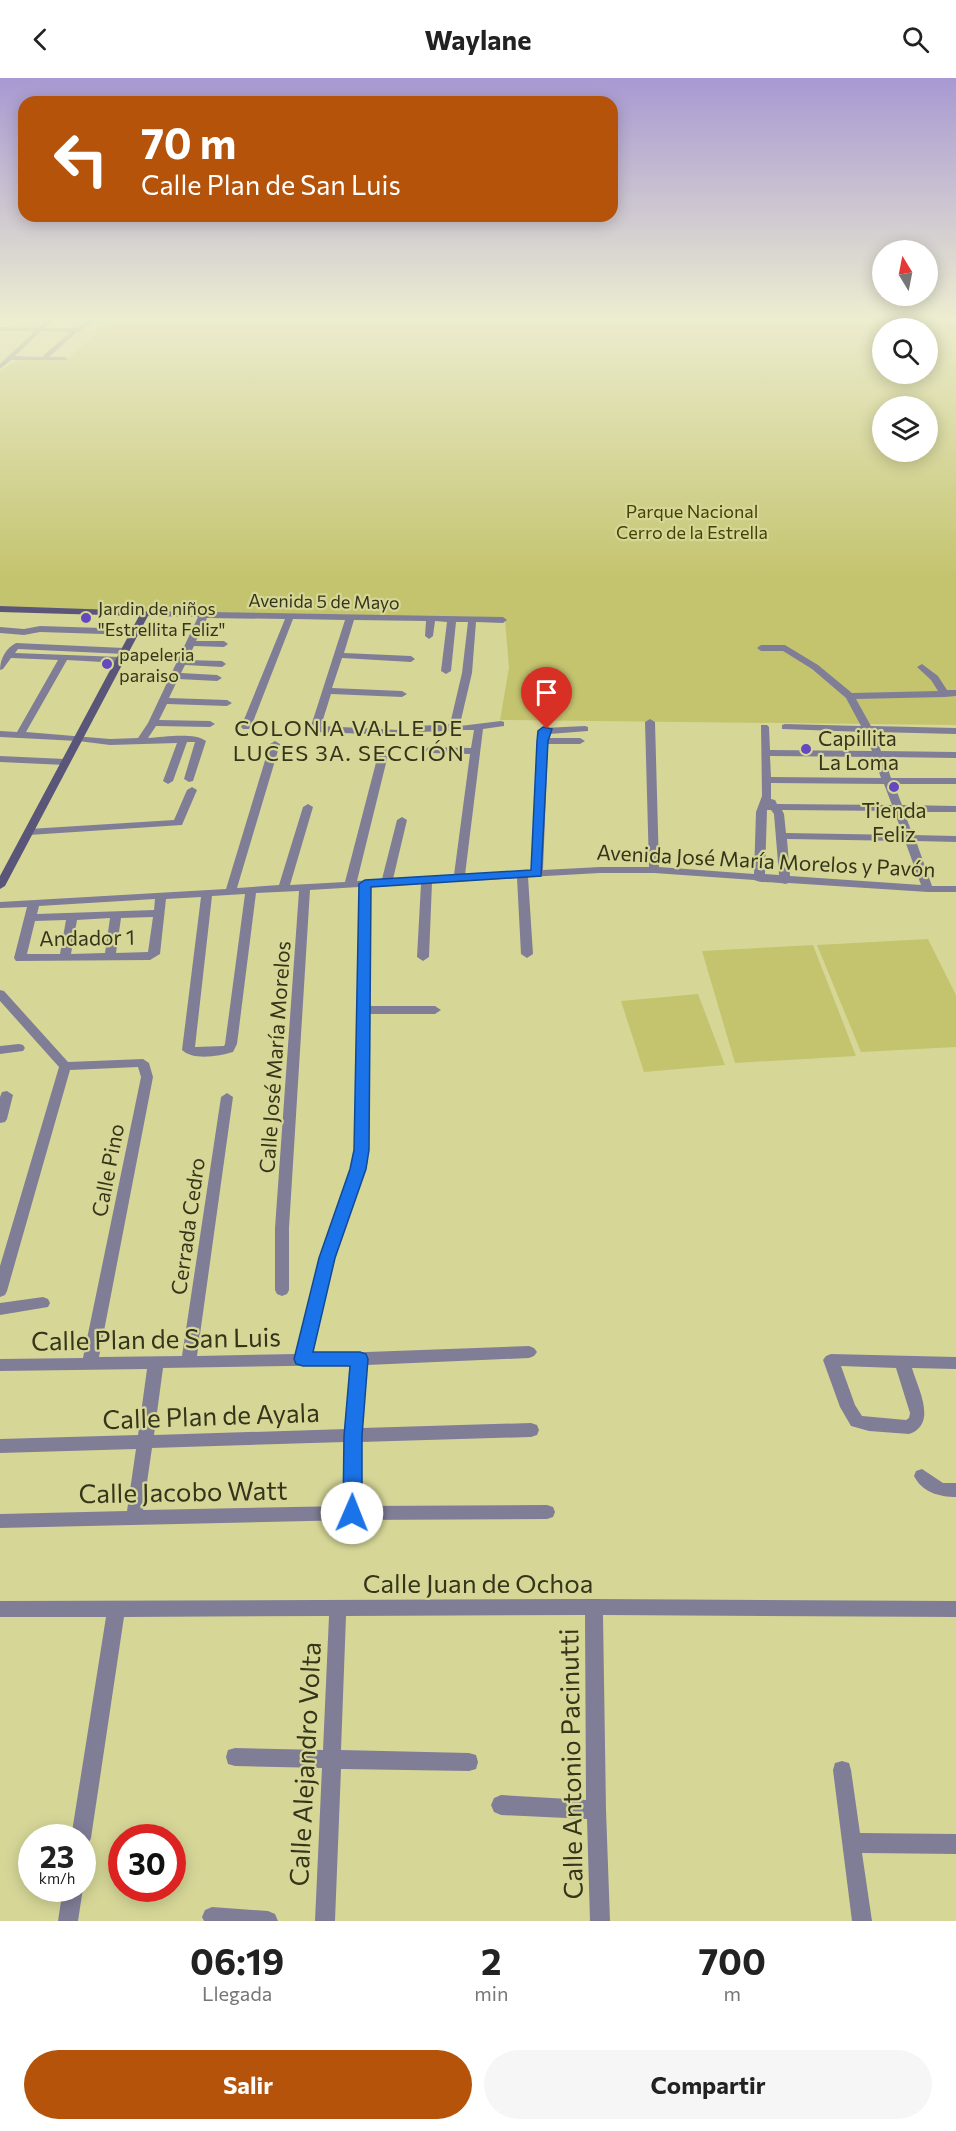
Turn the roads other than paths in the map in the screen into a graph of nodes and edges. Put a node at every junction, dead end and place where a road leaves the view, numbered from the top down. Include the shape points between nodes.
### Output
1 (0, 609) edge
2 (145, 614) junction
3 (203, 616) junction
4 (290, 618) junction
5 (431, 620) junction
6 (453, 620) junction
7 (472, 620) junction
8 (349, 621) junction
9 (503, 621) dead end
10 (399, 626) dead end
11 (0, 630) edge
12 (24, 632) junction
13 (134, 632) junction
14 (429, 636) dead end
15 (191, 643) junction
16 (224, 644) dead end
17 (16, 646) junction
18 (761, 648) dead end
19 (9, 655) junction
20 (339, 655) junction
21 (122, 656) junction
22 (64, 657) junction
23 (411, 659) dead end
24 (182, 662) junction
25 (222, 664) dead end
26 (0, 667) edge
27 (922, 667) dead end
28 (446, 671) dead end
29 (176, 676) junction
30 (217, 678) dead end
31 (327, 691) junction
32 (945, 693) junction
33 (956, 693) edge
34 (402, 694) dead end
35 (850, 696) junction
36 (164, 700) junction
37 (227, 703) dead end
38 (650, 722) dead end
39 (153, 723) junction
40 (210, 724) dead end
41 (501, 724) dead end
42 (479, 726) junction
43 (246, 727) dead end
44 (764, 727) dead end
45 (784, 727) dead end
46 (463, 728) dead end
47 (418, 729) dead end
48 (585, 729) dead end
49 (869, 731) junction
50 (956, 731) edge
51 (396, 732) dead end
52 (0, 734) edge
53 (20, 735) junction
54 (78, 738) junction
55 (183, 740) junction
56 (141, 741) junction
57 (543, 741) junction
58 (580, 741) dead end
59 (275, 744) dead end
60 (429, 750) dead end
61 (477, 751) junction
62 (384, 752) dead end
63 (766, 753) junction
64 (877, 755) junction
65 (956, 755) edge
66 (0, 759) edge
67 (65, 762) junction
68 (766, 780) junction
69 (886, 781) junction
70 (956, 781) edge
71 (168, 782) dead end
72 (769, 804) junction
73 (308, 807) dead end
74 (956, 808) edge
75 (896, 809) junction
76 (402, 820) dead end
77 (29, 832) junction
78 (782, 836) junction
79 (908, 839) junction
80 (956, 839) edge
81 (654, 870) junction
82 (537, 873) junction
83 (522, 874) junction
84 (459, 878) junction
85 (759, 879) junction
86 (427, 880) junction
87 (785, 881) junction
88 (387, 882) junction
89 (365, 884) junction
90 (350, 885) junction
91 (0, 886) edge
92 (305, 888) junction
93 (928, 889) junction
94 (956, 889) edge
95 (283, 890) junction
96 (251, 891) junction
97 (230, 892) junction
98 (207, 894) junction
99 (161, 897) junction
100 (34, 903) junction
101 (0, 905) edge
102 (160, 913) junction
103 (116, 915) junction
104 (72, 917) junction
105 (31, 918) junction
106 (527, 954) dead end
107 (65, 957) junction
108 (110, 957) junction
109 (423, 957) dead end
110 (0, 994) edge
111 (364, 1010) junction
112 (435, 1010) dead end
113 (19, 1048) dead end
114 (0, 1050) edge
115 (65, 1066) junction
116 (7, 1095) dead end
117 (227, 1097) dead end
118 (0, 1119) edge
119 (282, 1290) dead end
120 (0, 1291) edge
121 (43, 1303) dead end
122 (0, 1309) edge
123 (529, 1352) dead end
124 (303, 1359) junction
125 (360, 1359) junction
126 (189, 1360) junction
127 (902, 1361) junction
128 (156, 1362) junction
129 (90, 1363) junction
130 (956, 1363) edge
131 (0, 1365) edge
132 (531, 1430) dead end
133 (353, 1436) junction
134 (145, 1442) junction
135 (0, 1446) edge
136 (922, 1476) dead end
137 (956, 1490) edge
138 (547, 1512) dead end
139 (352, 1513) junction
140 (134, 1517) junction
141 (0, 1521) edge
142 (594, 1607) junction
143 (0, 1609) edge
144 (338, 1609) junction
145 (956, 1609) edge
146 (117, 1610) junction
147 (235, 1757) dead end
148 (330, 1761) junction
149 (469, 1762) dead end
150 (842, 1770) dead end
151 (501, 1805) dead end
152 (596, 1810) junction
153 (83, 1824) edge
154 (852, 1843) junction
155 (956, 1844) edge
156 (71, 1902) edge
157 (212, 1917) dead end
158 (68, 1921) edge
159 (268, 1921) edge
160 (325, 1921) edge
161 (600, 1921) edge
162 (862, 1921) edge

1 - 2 street, Avenida 5 de Mayo
2 - 3 street, Avenida 5 de Mayo
2 - 13 street
3 - 4 street, Avenida 5 de Mayo
3 - 15 street
4 - 8 street, Avenida 5 de Mayo
4 - 43 street
5 - 6 street, Avenida 5 de Mayo
5 - 8 street, Avenida 5 de Mayo
5 - 14 street
6 - 7 street, Avenida 5 de Mayo
6 - 28 street
7 - 9 street, Avenida 5 de Mayo
7 - 47 street via 467,673 455,724 452,728
8 - 10 street
8 - 20 street
11 - 12 street
12 - 13 street
12 - 17 street
13 - 21 street
15 - 16 street
15 - 24 street
17 - 19 street
17 - 21 street
18 - 35 street via 784,648
19 - 22 street
19 - 26 street
20 - 23 street
20 - 31 street
21 - 22 street
21 - 54 street
22 - 53 street
24 - 25 street
24 - 29 street
27 - 32 street
29 - 30 street
29 - 36 street
31 - 34 street
31 - 51 street via 315,729
32 - 33 street
32 - 35 street
35 - 49 street
36 - 37 street
36 - 39 street
38 - 81 street
39 - 40 street
39 - 56 street
41 - 42 street
42 - 46 street
42 - 61 street
44 - 63 street
45 - 49 street
48 - 57 street via 547,729
49 - 50 street
49 - 64 street
52 - 53 street
53 - 54 street
54 - 56 street
54 - 67 street
55 - 56 street
55 - 71 street
55 - 77 street via 201,741 178,823
57 - 58 street
57 - 82 street
59 - 97 street
60 - 61 street
61 - 84 street
62 - 90 street
63 - 64 street
63 - 68 street
64 - 65 street
64 - 69 street
66 - 67 street
67 - 77 street
68 - 69 street
68 - 72 street
69 - 70 street
69 - 75 street
72 - 75 street
72 - 78 street via 779,814
72 - 85 street via 761,812
73 - 95 street
74 - 75 street
75 - 79 street
76 - 88 street
77 - 91 street
78 - 79 street
78 - 87 street
79 - 80 street
79 - 93 street
81 - 82 street, Avenida José María Morelos y Pavón
81 - 85 street, Avenida José María Morelos y Pavón
82 - 83 street, Avenida José María Morelos y Pavón
83 - 84 street, Avenida José María Morelos y Pavón
83 - 106 street
84 - 86 street, Avenida José María Morelos y Pavón
85 - 87 street, Avenida José María Morelos y Pavón
86 - 88 street, Avenida José María Morelos y Pavón
86 - 109 street
87 - 93 street, Avenida José María Morelos y Pavón
88 - 89 street, Avenida José María Morelos y Pavón
89 - 90 street, Avenida José María Morelos y Pavón
89 - 111 street
90 - 92 street, Avenida José María Morelos y Pavón
92 - 95 street, Avenida José María Morelos y Pavón
92 - 119 street, Calle José María Morelos via 282,1228
93 - 94 street, Avenida José María Morelos y Pavón
95 - 96 street, Avenida José María Morelos y Pavón
96 - 97 street, Avenida José María Morelos y Pavón
96 - 98 street via 231,1044 222,1051 194,1052 188,1050
97 - 98 street, Avenida José María Morelos y Pavón
98 - 99 street, Avenida José María Morelos y Pavón
99 - 100 street, Avenida José María Morelos y Pavón
99 - 102 street
100 - 101 street, Avenida José María Morelos y Pavón
100 - 105 street
102 - 103 street
102 - 108 street, Andador 1 via 154,954
103 - 104 street
103 - 108 street
104 - 105 street
104 - 107 street
105 - 107 street, Andador 1 via 20,958
107 - 108 street, Andador 1
110 - 115 street
111 - 112 street
111 - 124 street via 362,1150 327,1258
113 - 114 street
115 - 120 street
115 - 129 street, Calle Pino via 142,1063 147,1077
116 - 118 street
117 - 126 street, Cerrada Cedro
121 - 122 street
123 - 125 street, Calle Plan de San Luis
124 - 125 street, Calle Plan de San Luis
124 - 126 street, Calle Plan de San Luis
125 - 133 street
126 - 128 street, Calle Plan de San Luis
127 - 127 street via 918,1413 916,1422 909,1427 857,1420 848,1407 831,1360
127 - 130 street
128 - 129 street, Calle Plan de San Luis
128 - 134 street
129 - 131 street, Calle Plan de San Luis
132 - 133 street, Calle Plan de Ayala
133 - 134 street, Calle Plan de Ayala
133 - 139 street
134 - 135 street, Calle Plan de Ayala
134 - 140 street
136 - 137 street via 940,1490
138 - 139 street, Calle Jacobo Watt
139 - 140 street, Calle Jacobo Watt
140 - 141 street, Calle Jacobo Watt
142 - 144 street, Calle Juan de Ochoa
142 - 145 street, Calle Juan de Ochoa
142 - 152 street, Calle Antonio Pacinutti
143 - 146 street, Calle Juan de Ochoa
144 - 146 street, Calle Juan de Ochoa
144 - 148 street, Calle Alejandro Volta
146 - 153 street
147 - 148 street
148 - 149 street
148 - 160 street, Calle Alejandro Volta
150 - 154 street
151 - 152 street
152 - 161 street, Calle Antonio Pacinutti
154 - 155 street
154 - 162 street via 851,1862
156 - 158 street
157 - 159 street

